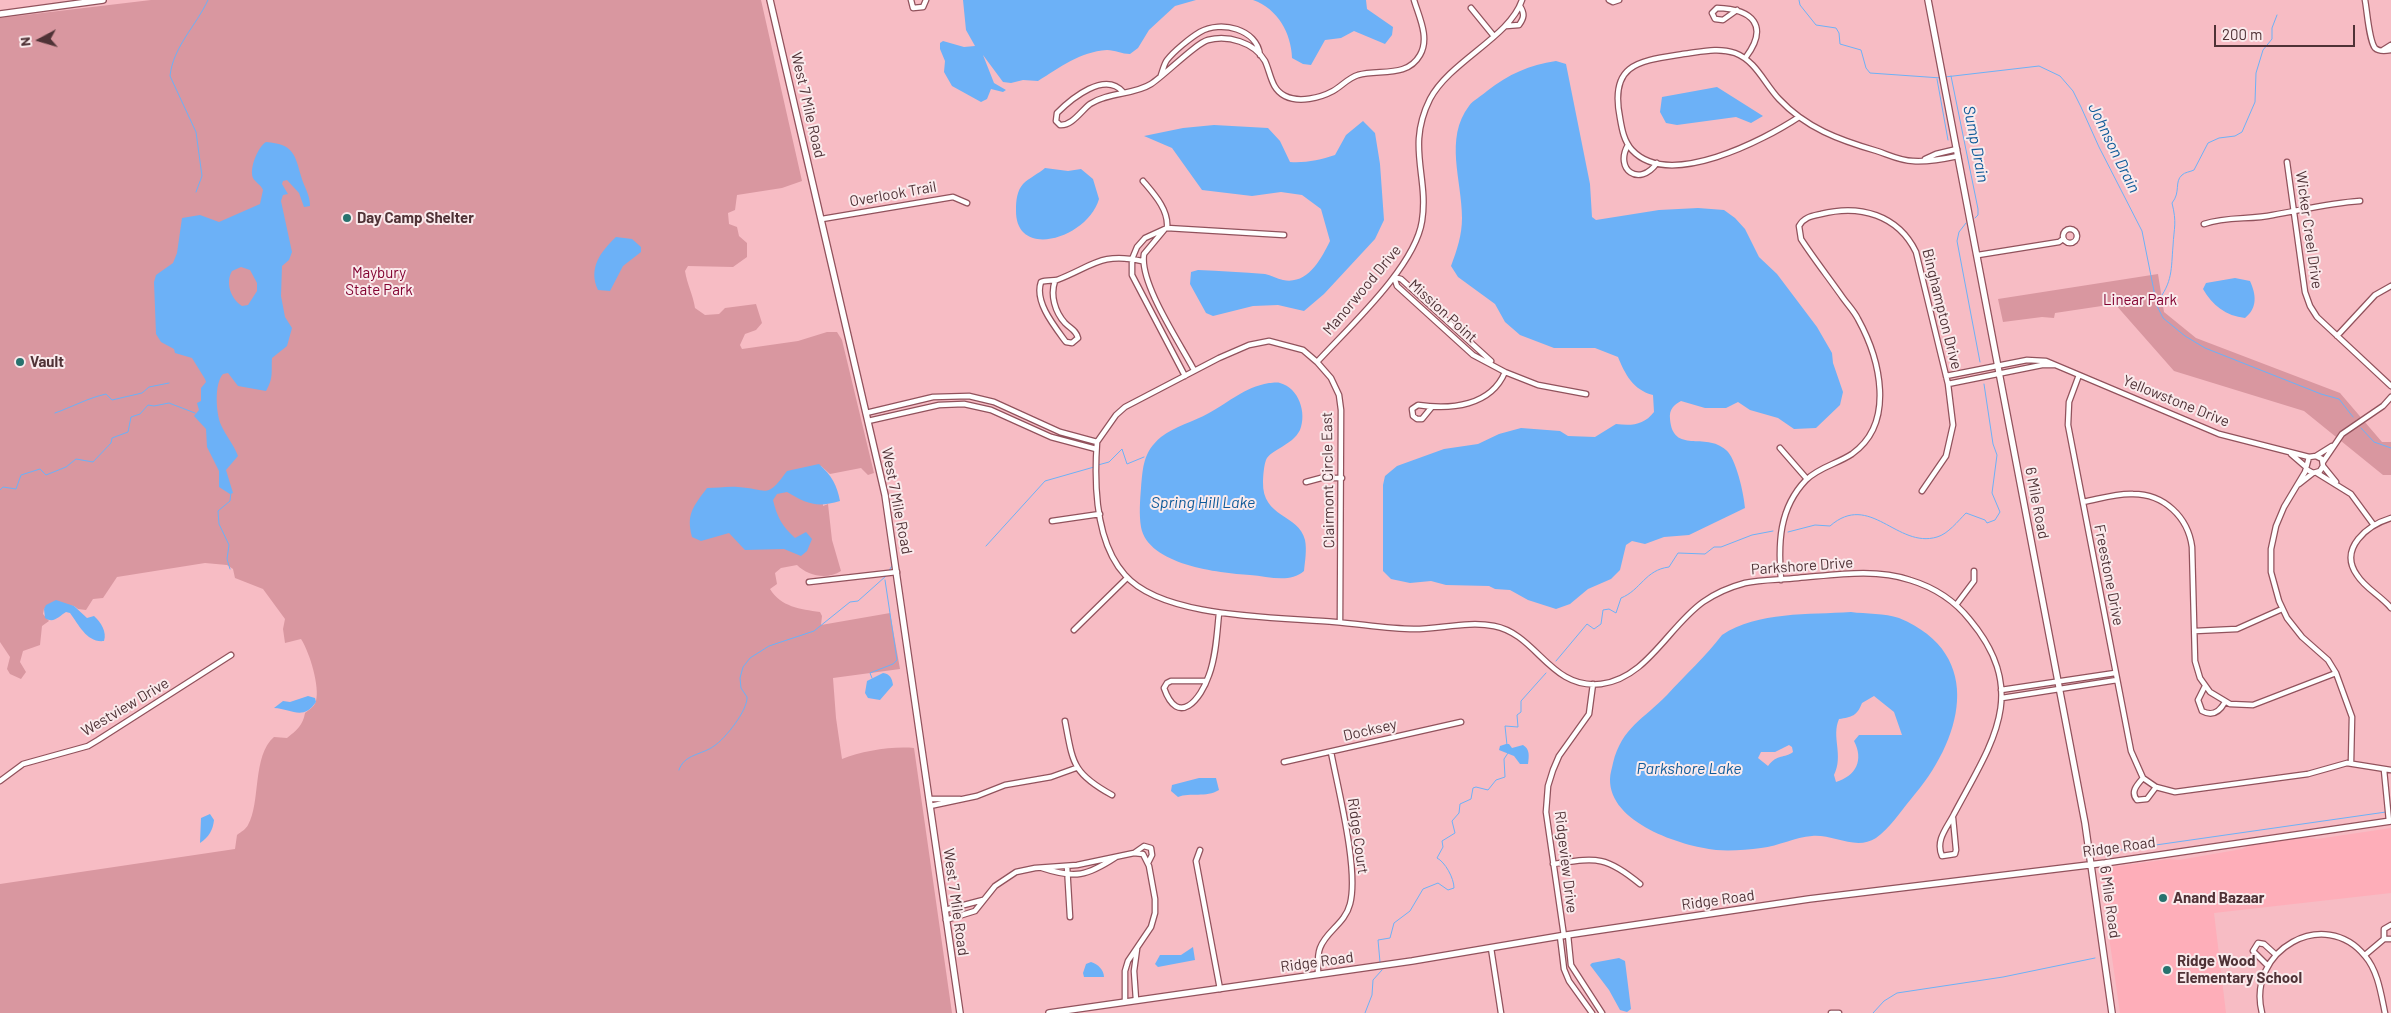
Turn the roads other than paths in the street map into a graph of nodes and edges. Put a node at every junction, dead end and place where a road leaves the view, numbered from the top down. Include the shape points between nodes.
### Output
1 (103, 0) edge
2 (770, 0) edge
3 (911, 0) edge
4 (926, 0) edge
5 (1414, 0) edge
6 (1522, 0) edge
7 (1609, 0) edge
8 (1619, 0) edge
9 (1928, 0) edge
10 (2365, 0) edge
11 (1520, 6) junction
12 (1471, 8) dead end
13 (1737, 10) junction
14 (0, 14) edge
15 (1506, 26) junction
16 (1216, 28) junction
17 (1494, 35) junction
18 (1218, 39) junction
19 (2391, 45) edge
20 (2391, 50) edge
21 (2382, 51) junction
22 (1260, 55) junction
23 (1746, 57) junction
24 (1160, 76) junction
25 (1123, 92) junction
26 (1799, 117) junction
27 (1628, 145) junction
28 (1957, 149) junction
29 (1958, 156) junction
30 (1922, 161) junction
31 (2287, 162) dead end
32 (1657, 163) junction
33 (1143, 181) dead end
34 (2360, 201) dead end
35 (967, 203) dead end
36 (2294, 210) junction
37 (822, 219) junction
38 (2204, 224) dead end
39 (1167, 228) junction
40 (1284, 235) dead end
41 (2063, 239) dead end
42 (1978, 255) junction
43 (1132, 259) junction
44 (1142, 262) junction
45 (1394, 277) junction
46 (1055, 280) junction
47 (2391, 286) edge
48 (1156, 300) junction
49 (1147, 306) junction
50 (1170, 326) junction
51 (1161, 332) junction
52 (2337, 336) junction
53 (1317, 362) junction
54 (1493, 364) junction
55 (2056, 365) junction
56 (1998, 366) junction
57 (1194, 370) junction
58 (1505, 372) junction
59 (2000, 374) junction
60 (2079, 375) junction
61 (1185, 376) junction
62 (1946, 376) junction
63 (1948, 384) junction
64 (2391, 386) edge
65 (1586, 394) dead end
66 (2391, 397) edge
67 (979, 398) junction
68 (924, 399) junction
69 (977, 406) junction
70 (926, 407) junction
71 (1430, 408) dead end
72 (866, 413) junction
73 (868, 421) junction
74 (1036, 421) junction
75 (1033, 428) junction
76 (1097, 442) junction
77 (2333, 446) junction
78 (1780, 448) dead end
79 (1096, 449) junction
80 (2290, 453) junction
81 (2316, 456) junction
82 (2308, 457) junction
83 (2323, 464) junction
84 (2306, 468) junction
85 (2315, 473) junction
86 (1342, 478) junction
87 (1807, 479) junction
88 (1306, 482) dead end
89 (2296, 486) junction
90 (2340, 486) junction
91 (1922, 491) dead end
92 (2083, 502) junction
93 (1100, 514) junction
94 (2391, 518) edge
95 (1052, 521) dead end
96 (2373, 524) junction
97 (1974, 571) dead end
98 (897, 572) junction
99 (1127, 578) junction
100 (1780, 580) junction
101 (809, 582) dead end
102 (1956, 605) junction
103 (2391, 608) edge
104 (2282, 609) junction
105 (1219, 613) junction
106 (1340, 622) junction
107 (1074, 630) dead end
108 (2195, 631) junction
109 (231, 654) dead end
110 (2115, 673) junction
111 (2336, 673) junction
112 (2117, 680) junction
113 (1206, 681) junction
114 (2058, 681) junction
115 (1593, 684) junction
116 (2205, 686) junction
117 (2060, 689) junction
118 (2001, 690) junction
119 (2002, 698) junction
120 (2225, 702) junction
121 (1065, 721) dead end
122 (1462, 722) dead end
123 (1331, 752) junction
124 (1284, 762) dead end
125 (2351, 762) junction
126 (1076, 768) junction
127 (2384, 770) junction
128 (2391, 770) edge
129 (2143, 778) junction
130 (0, 781) edge
131 (2156, 787) junction
132 (1112, 796) dead end
133 (929, 798) junction
134 (961, 799) junction
135 (930, 806) junction
136 (1953, 818) junction
137 (2390, 821) edge
138 (1200, 850) dead end
139 (1134, 853) junction
140 (1117, 856) junction
141 (1148, 863) junction
142 (1552, 864) junction
143 (2092, 864) junction
144 (1067, 866) junction
145 (1040, 867) junction
146 (1068, 875) junction
147 (1640, 884) dead end
148 (983, 900) junction
149 (945, 910) junction
150 (1070, 917) dead end
151 (946, 920) junction
152 (2391, 925) edge
153 (1564, 936) junction
154 (2384, 939) junction
155 (2391, 939) edge
156 (1491, 948) junction
157 (1136, 949) junction
158 (2275, 954) junction
159 (2365, 955) junction
160 (2267, 965) junction
161 (1318, 974) junction
162 (1220, 989) junction
163 (1593, 998) junction
164 (1136, 1000) junction
165 (1125, 1002) junction
166 (1585, 1003) junction
167 (960, 1013) edge
168 (1049, 1013) edge
169 (1501, 1013) edge
170 (1592, 1013) edge
171 (1602, 1013) edge
172 (1831, 1013) edge
173 (1839, 1013) edge
174 (2112, 1013) edge
175 (2262, 1013) edge
176 (2385, 1013) edge

1 - 14 street
2 - 37 street, West 7 Mile Road
3 - 4 street via 913,8 917,9 923,7
5 - 22 street via 1424,41 1416,60 1402,70 1361,74 1326,94 1294,99 1274,86
6 - 11 street, Manorwood Drive
7 - 8 street
9 - 28 street, 6 Mile Road
10 - 21 street via 2372,39 2375,47
11 - 15 street, Manorwood Drive
11 - 15 street, Manorwood Drive via 1524,18 1519,25
12 - 17 street
13 - 13 street via 1718,8 1712,13 1714,19 1723,20
13 - 23 street via 1748,14 1757,30 1755,45
15 - 17 street, Manorwood Drive
16 - 18 street
16 - 22 street via 1247,33 1259,46
16 - 24 street via 1198,33 1187,42 1167,61
17 - 45 street, Manorwood Drive via 1443,81 1425,111 1418,147 1422,220 1412,253
18 - 22 street via 1236,40
18 - 24 street via 1202,42
19 - 21 street
20 - 21 street
23 - 26 street via 1776,96
23 - 27 street via 1729,51 1710,50 1636,63 1619,84 1617,94 1623,136
24 - 25 street via 1145,87
25 - 25 street via 1118,86 1104,83 1076,96 1057,113 1056,121 1060,125 1068,124 1091,104
26 - 30 street via 1839,140 1909,161
26 - 32 street via 1773,134 1734,152 1684,163
27 - 32 street via 1641,157
27 - 32 street via 1624,164 1634,175 1648,174
28 - 29 street, 6 Mile Road
28 - 30 street
29 - 30 street
29 - 42 street, 6 Mile Road
31 - 36 street, Wicker Creel Drive
33 - 39 street via 1164,211
34 - 36 street via 2334,202
35 - 37 street, Overlook Trail via 953,197
36 - 38 street via 2217,219
36 - 52 street, Wicker Creel Drive via 2306,297 2314,312
37 - 72 street, West 7 Mile Road
39 - 40 street
39 - 43 street via 1145,238
39 - 44 street via 1147,248
41 - 42 street
42 - 56 street, 6 Mile Road
43 - 44 street
43 - 46 street via 1112,257
43 - 49 street via 1132,275
44 - 48 street
45 - 53 street, Manorwood Drive
45 - 54 street, Mission Point via 1401,279
45 - 54 street, Mission Point via 1397,286 1473,355
46 - 46 street via 1041,282 1041,298 1054,327 1066,342 1072,343 1078,338 1057,310 1052,296
47 - 52 street via 2376,295
48 - 49 street
48 - 50 street
49 - 51 street
50 - 51 street
50 - 57 street
51 - 61 street
52 - 64 street, Wicker Creel Drive
53 - 57 street, Clairmont Circle East via 1303,350 1269,341 1249,345
53 - 86 street, Clairmont Circle East via 1331,378 1339,395
54 - 58 street, Mission Point
55 - 56 street, Yellowstone Drive via 2035,360
55 - 59 street, Yellowstone Drive
55 - 60 street, Yellowstone Drive
56 - 59 street, 6 Mile Road
56 - 62 street, Yellowstone Drive
57 - 61 street, Clairmont Circle East
58 - 65 street, Mission Point via 1538,385
58 - 71 street via 1489,394 1472,404
59 - 63 street, Yellowstone Drive
59 - 114 street, 6 Mile Road
60 - 80 street, Yellowstone Drive via 2219,434
60 - 92 street, Freestone Drive via 2067,412
61 - 76 street, Clairmont Circle East via 1125,407
62 - 63 street, Binghampton Drive
62 - 87 street, Binghampton Drive via 1919,259 1905,233 1893,223 1866,212 1833,212 1802,221 1798,230 1801,239 1858,317 1866,334 1881,405 1872,433 1859,448
63 - 91 street, Binghampton Drive via 1953,410 1951,438 1946,456
66 - 77 street via 2342,434
67 - 68 street via 956,395
67 - 69 street
67 - 74 street
68 - 70 street
68 - 72 street
69 - 70 street via 953,403
69 - 75 street
70 - 73 street
72 - 73 street, West 7 Mile Road
73 - 98 street, West 7 Mile Road via 886,495
74 - 75 street
74 - 76 street via 1060,432
75 - 79 street via 1051,437
76 - 79 street
77 - 81 street
77 - 83 street
78 - 87 street
79 - 93 street
80 - 82 street, Yellowstone Drive
80 - 84 street, Yellowstone Drive
81 - 82 street, Yellowstone Drive
81 - 83 street
82 - 84 street
83 - 85 street
83 - 90 street
84 - 85 street, Yellowstone Drive
84 - 89 street
85 - 89 street
85 - 90 street
86 - 88 street
86 - 106 street, Clairmont Circle East
87 - 100 street via 1783,520
89 - 104 street via 2281,513 2272,542 2273,581
90 - 96 street via 2357,500
92 - 108 street via 2139,494 2157,498 2177,512 2191,542
92 - 110 street, Freestone Drive
93 - 95 street
93 - 99 street via 1108,550
94 - 96 street
96 - 103 street via 2355,543 2351,560 2363,582
97 - 102 street via 1974,581
98 - 101 street
98 - 133 street, West 7 Mile Road
99 - 105 street, Parkshore Drive via 1158,597
99 - 107 street
100 - 102 street, Parkshore Drive via 1868,574 1892,576 1923,585
100 - 115 street, Parkshore Drive via 1748,582 1712,596 1692,611 1636,669 1612,682
102 - 118 street, Parkshore Drive via 1971,620 1990,650
104 - 108 street via 2237,629
104 - 111 street via 2297,632 2328,660
105 - 106 street, Parkshore Drive
105 - 113 street via 1213,660
106 - 115 street, Parkshore Drive via 1413,629 1495,626 1518,636 1563,676
108 - 116 street via 2196,665
109 - 130 street, Westview Drive via 88,746 23,764
110 - 112 street, Freestone Drive
110 - 114 street
111 - 120 street via 2256,704
111 - 125 street via 2352,717
112 - 117 street
112 - 129 street, Freestone Drive via 2131,751
113 - 113 street via 1195,700 1185,709 1177,707 1164,688 1171,681
114 - 117 street, 6 Mile Road
114 - 118 street
115 - 142 street, Ridgeview Drive via 1590,714 1559,756 1548,786 1546,812
116 - 120 street
116 - 120 street via 2198,700 2202,710 2215,713
117 - 119 street
117 - 143 street, 6 Mile Road
118 - 119 street, Parkshore Drive
119 - 136 street, Parkshore Drive via 1994,740
121 - 126 street
122 - 123 street, Docksey
123 - 124 street, Docksey
123 - 161 street, Ridge Court via 1351,865 1352,894 1343,920 1320,945
125 - 127 street
125 - 131 street via 2312,773 2183,792
126 - 132 street via 1089,783
126 - 134 street via 1051,777 1006,784
127 - 128 street
127 - 137 street
129 - 131 street
129 - 131 street via 2134,789 2137,800 2147,799
133 - 134 street
133 - 135 street, West 7 Mile Road
134 - 135 street
135 - 149 street, West 7 Mile Road
136 - 136 street, Parkshore Drive via 1940,843 1942,856 1955,854
137 - 143 street, Ridge Road
138 - 162 street via 1196,861
139 - 140 street
139 - 141 street via 1144,854
139 - 141 street via 1144,846 1150,848 1152,855
140 - 144 street
140 - 146 street via 1089,873
141 - 157 street via 1155,913 1151,926
142 - 147 street via 1600,860 1617,867
142 - 153 street, Ridgeview Drive
143 - 153 street, Ridge Road via 1809,899
143 - 174 street, 6 Mile Road
144 - 145 street
144 - 146 street
145 - 146 street
145 - 148 street via 1007,876
146 - 150 street
148 - 149 street
148 - 151 street via 975,911
149 - 151 street, West 7 Mile Road
151 - 167 street, West 7 Mile Road
152 - 154 street via 2384,930
153 - 156 street, Ridge Road
153 - 163 street via 1571,965
153 - 166 street via 1564,969
154 - 155 street
154 - 159 street
156 - 161 street, Ridge Road
156 - 169 street
157 - 164 street
157 - 165 street via 1125,971
158 - 159 street via 2294,942 2328,935 2344,940
158 - 160 street
158 - 160 street via 2264,944 2254,946 2257,957
159 - 176 street via 2377,978
160 - 175 street via 2260,986
161 - 162 street, Ridge Road
162 - 164 street, Ridge Road
163 - 166 street
163 - 171 street
164 - 165 street, Ridge Road
165 - 168 street, Ridge Road
166 - 170 street
172 - 173 street

